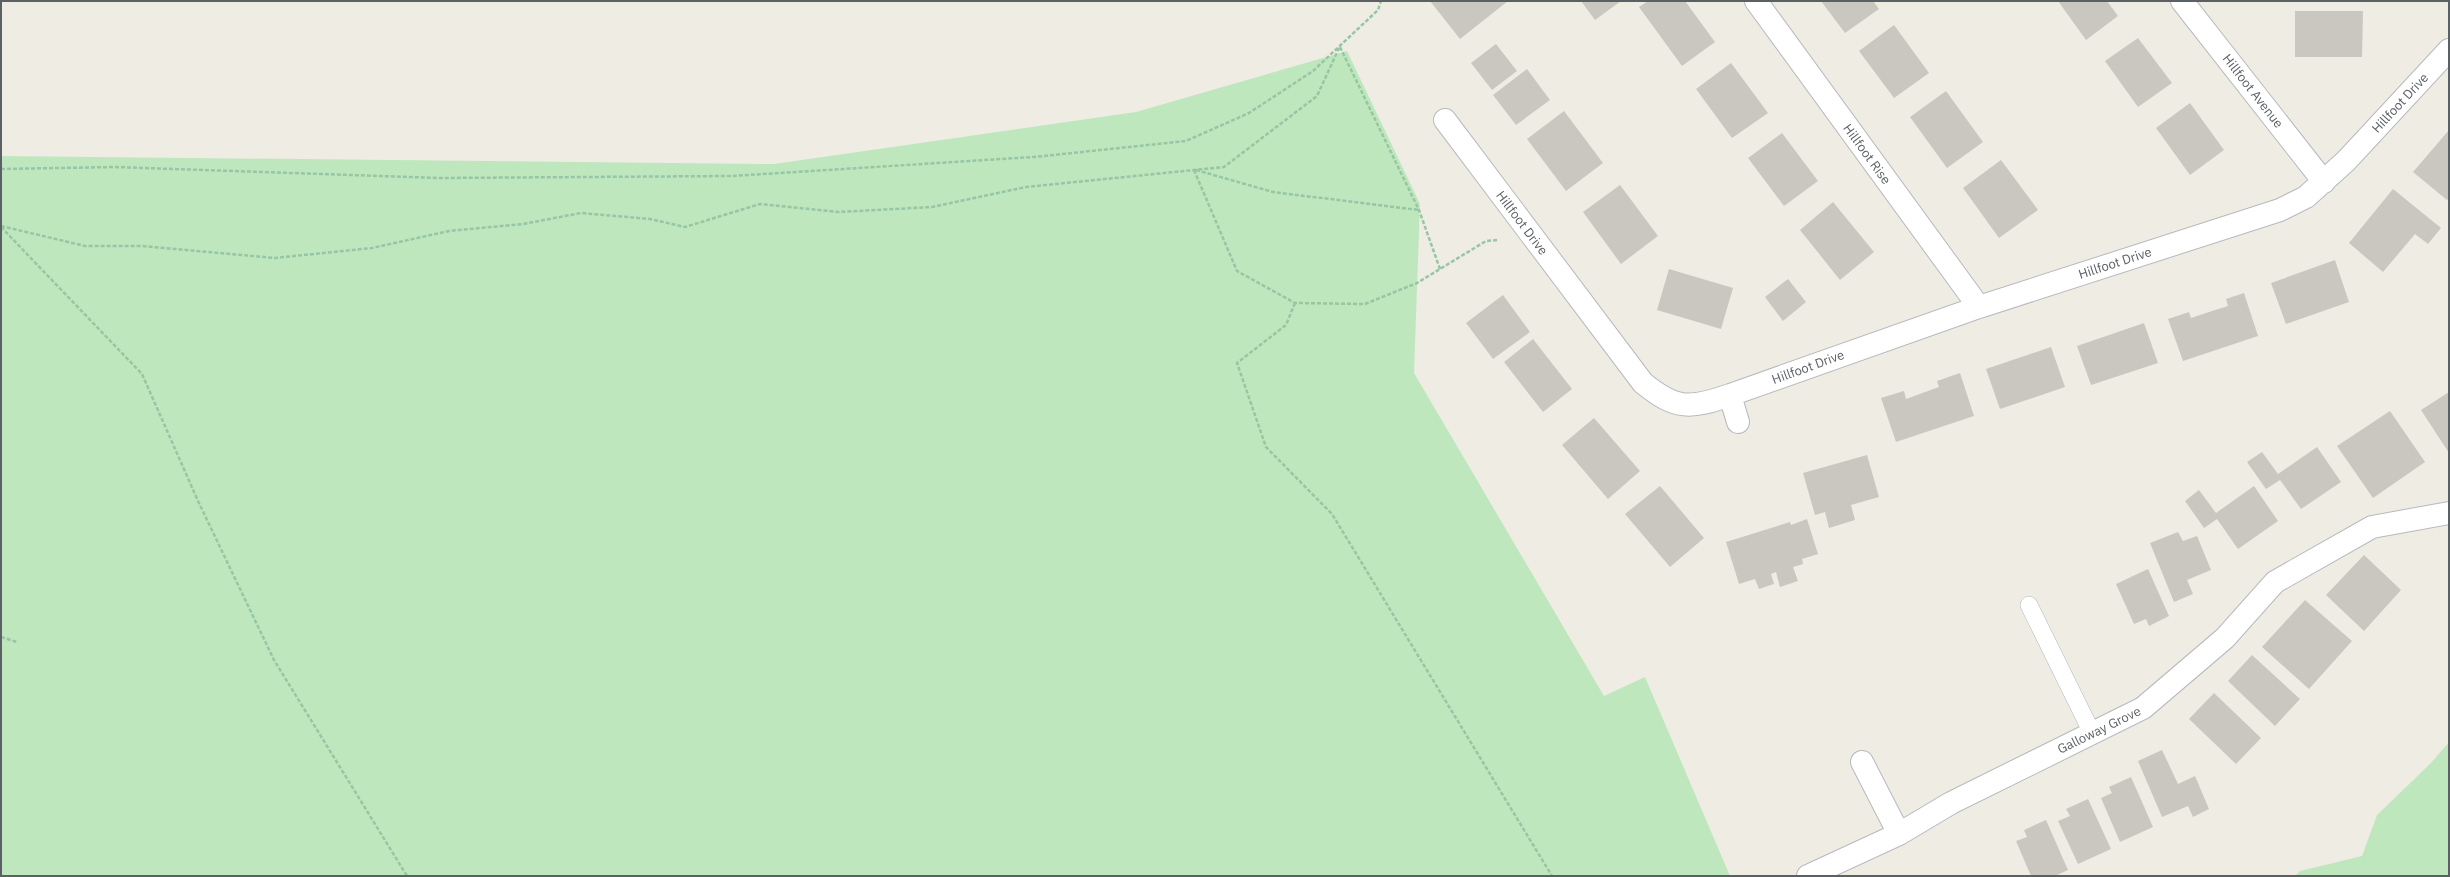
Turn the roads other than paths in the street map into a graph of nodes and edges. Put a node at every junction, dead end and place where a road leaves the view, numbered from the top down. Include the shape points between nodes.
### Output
1 (1756, 1) edge
2 (2182, 1) edge
3 (2449, 50) edge
4 (1445, 120) dead end
5 (2324, 182) junction
6 (1979, 307) junction
7 (1730, 395) junction
8 (1738, 422) dead end
9 (2449, 513) edge
10 (2029, 605) dead end
11 (2092, 733) junction
12 (1862, 762) dead end
13 (1899, 834) junction
14 (1808, 876) edge

1 - 6 street, Hillfoot Rise
2 - 5 street, Hillfoot Avenue
3 - 5 street, Hillfoot Drive
4 - 7 street, Hillfoot Drive via 1643,383 1661,399 1685,406 1710,402
5 - 6 street, Hillfoot Drive via 2306,197 2280,210
6 - 7 street, Hillfoot Drive
7 - 8 street
9 - 11 street, Galloway Grove via 2372,527 2275,582 2225,638 2144,708
10 - 11 lane
11 - 13 street, Galloway Grove via 1951,803
12 - 13 street
13 - 14 street, Galloway Grove

